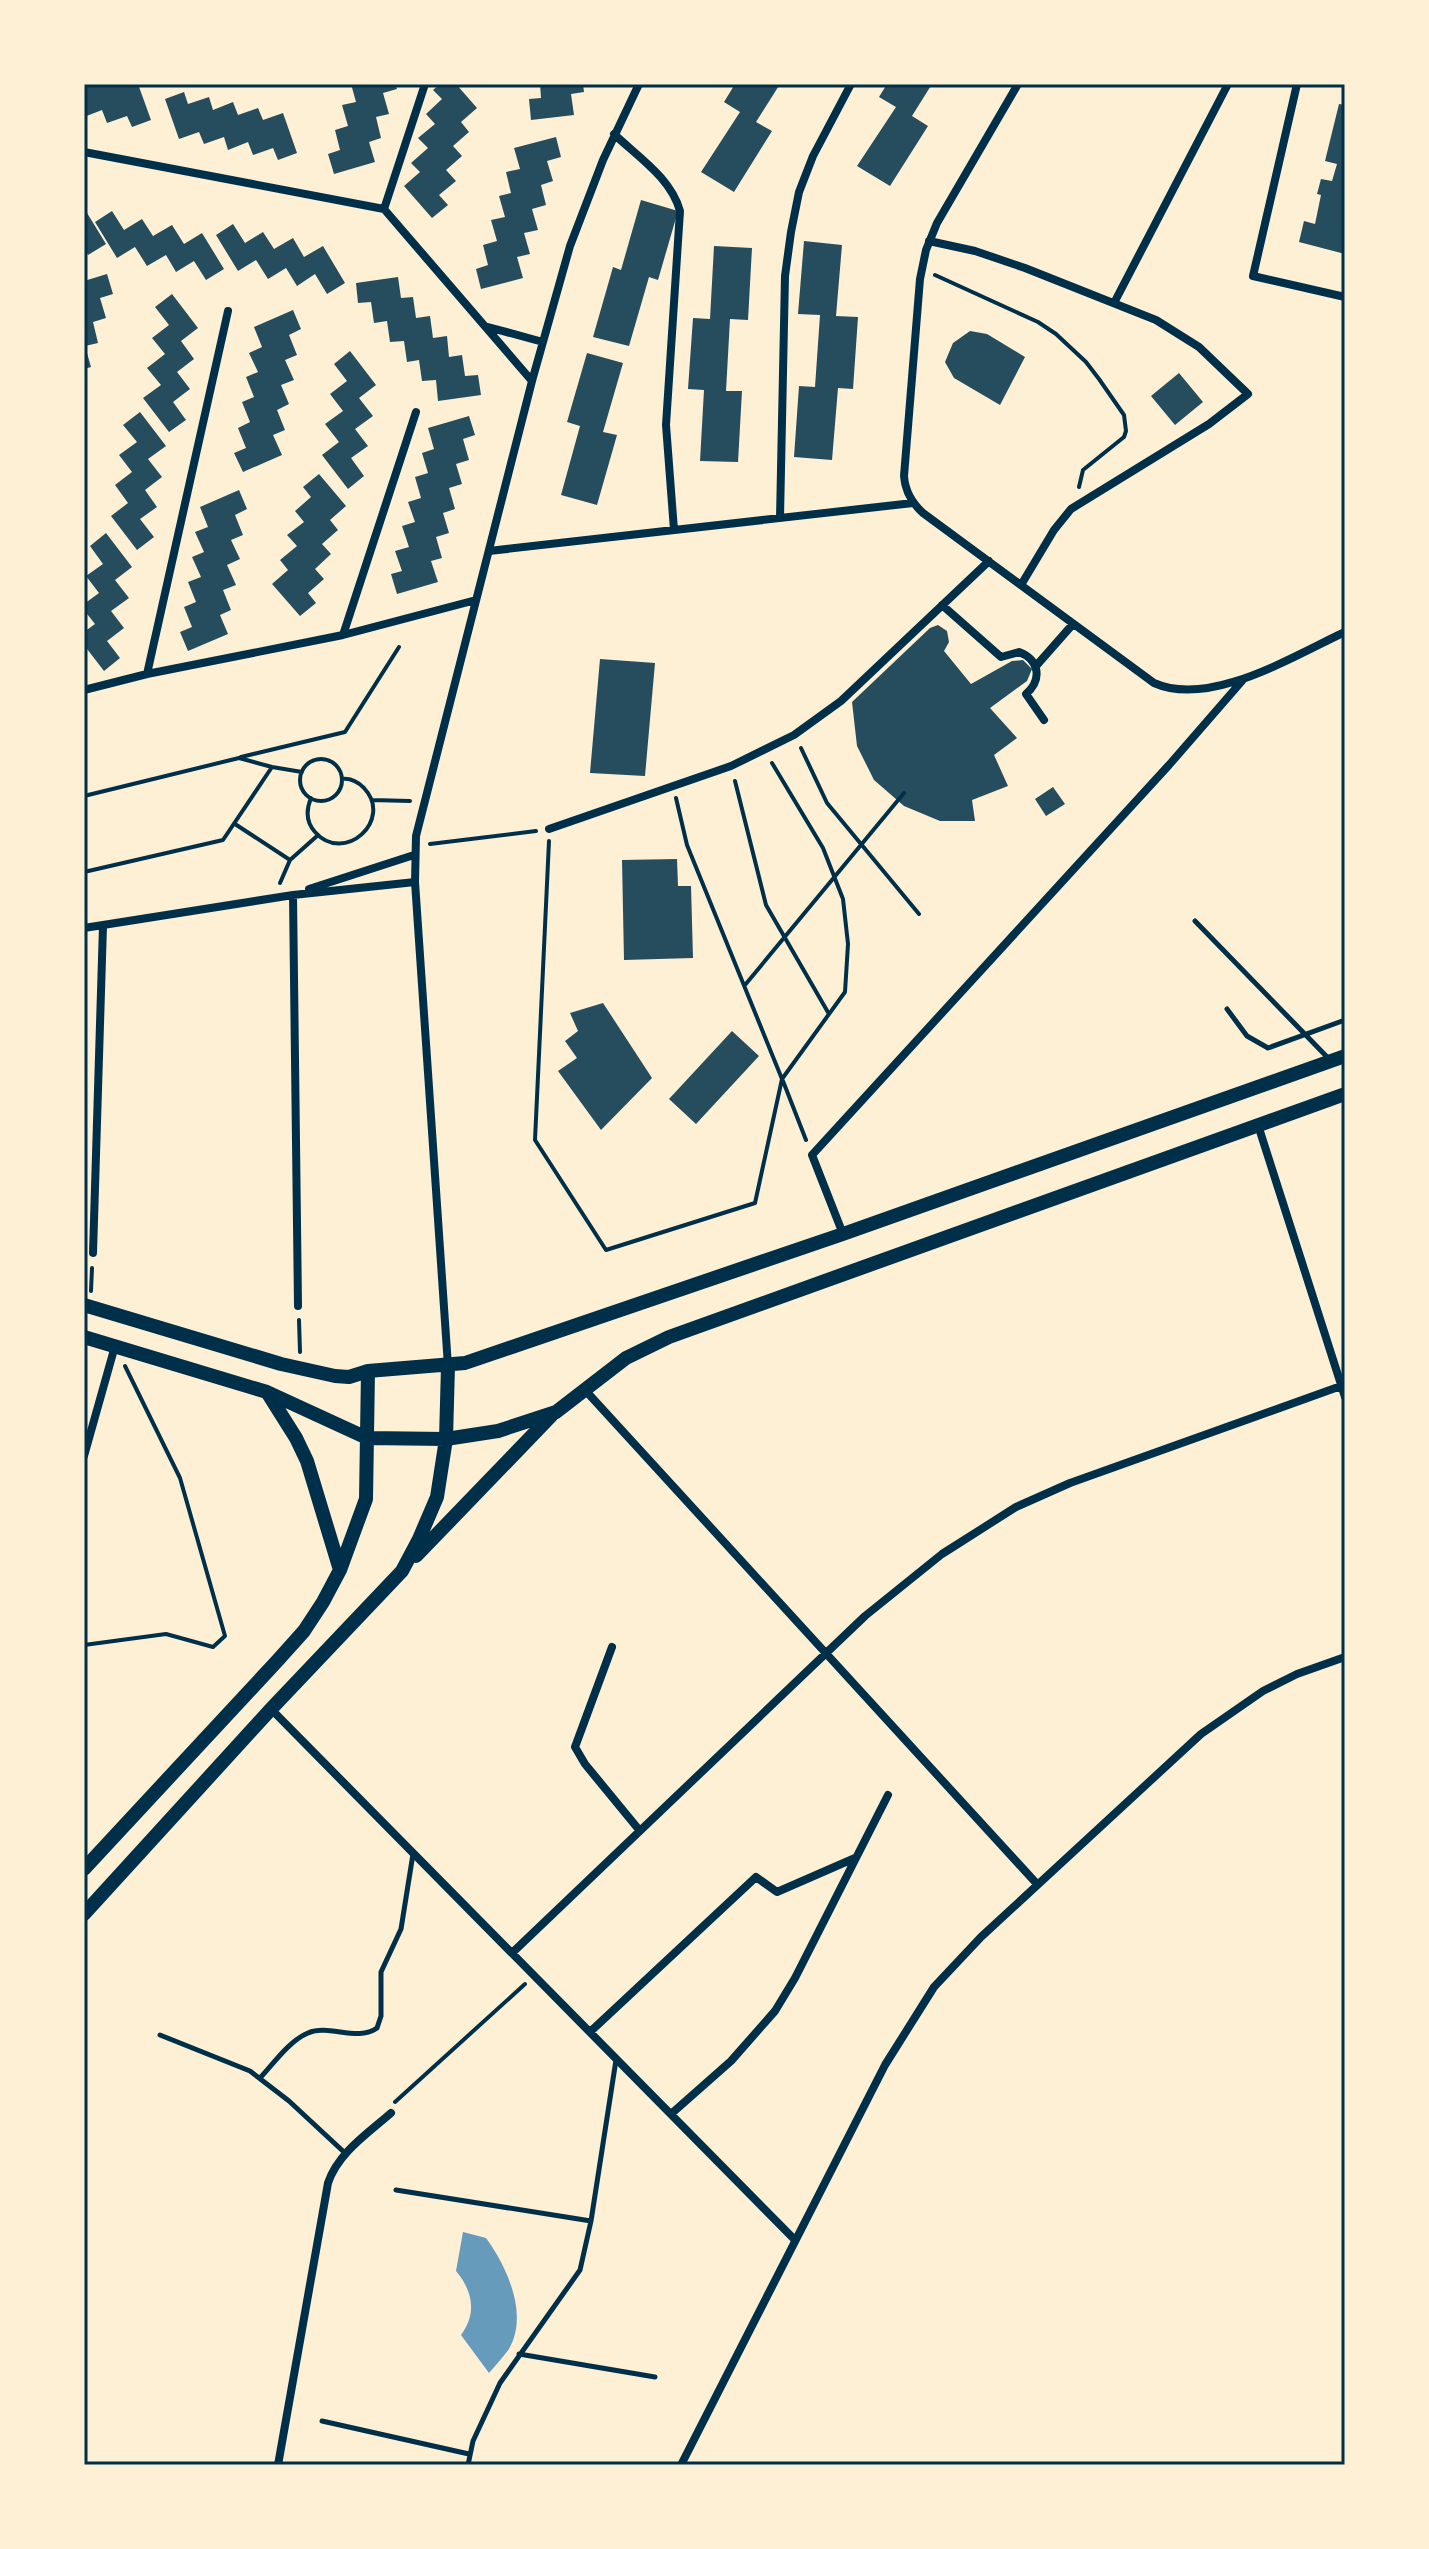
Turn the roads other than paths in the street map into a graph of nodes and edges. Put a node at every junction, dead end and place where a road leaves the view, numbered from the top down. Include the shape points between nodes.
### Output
1 (425, 84) edge
2 (639, 84) edge
3 (851, 84) edge
4 (1018, 84) edge
5 (1297, 84) edge
6 (1226, 85) edge
7 (614, 134) junction
8 (84, 152) edge
9 (384, 209) junction
10 (929, 241) junction
11 (1345, 297) edge
12 (1114, 303) junction
13 (228, 311) dead end
14 (487, 326) junction
15 (543, 342) junction
16 (532, 381) junction
17 (416, 412) dead end
18 (913, 503) junction
19 (780, 518) junction
20 (674, 530) junction
21 (489, 551) junction
22 (989, 561) junction
23 (1021, 585) junction
24 (476, 600) junction
25 (942, 605) junction
26 (1073, 624) junction
27 (1345, 632) edge
28 (343, 635) junction
29 (1036, 666) junction
30 (147, 674) junction
31 (1245, 678) junction
32 (84, 690) edge
33 (1044, 720) dead end
34 (549, 829) road end
35 (415, 851) junction
36 (415, 882) junction
37 (293, 895) junction
38 (1195, 921) dead end
39 (103, 926) junction
40 (84, 928) edge
41 (1227, 1009) dead end
42 (1345, 1020) edge
43 (1306, 1034) junction
44 (1338, 1058) edge
45 (1345, 1094) edge
46 (1257, 1124) junction
47 (843, 1234) junction
48 (93, 1253) road end
49 (87, 1306) edge
50 (298, 1306) road end
51 (84, 1337) edge
52 (115, 1346) junction
53 (448, 1366) junction
54 (368, 1371) junction
55 (1341, 1386) junction
56 (585, 1390) junction
57 (267, 1392) junction
58 (1345, 1397) edge
59 (556, 1412) junction
60 (367, 1438) junction
61 (446, 1439) junction
62 (84, 1456) edge
63 (340, 1570) junction
64 (402, 1571) junction
65 (612, 1647) dead end
66 (825, 1653) junction
67 (1345, 1657) edge
68 (271, 1709) junction
69 (888, 1795) dead end
70 (640, 1831) junction
71 (413, 1853) junction
72 (856, 1858) junction
73 (84, 1869) edge
74 (1037, 1884) junction
75 (84, 1914) edge
76 (512, 1953) junction
77 (590, 2032) junction
78 (160, 2035) dead end
79 (616, 2059) junction
80 (260, 2078) junction
81 (391, 2113) road end
82 (671, 2114) junction
83 (346, 2153) junction
84 (396, 2190) dead end
85 (591, 2221) junction
86 (794, 2239) junction
87 (519, 2354) junction
88 (655, 2377) dead end
89 (322, 2421) dead end
90 (469, 2454) junction
91 (278, 2465) edge
92 (468, 2465) edge
93 (681, 2465) edge

1 - 9 street
2 - 7 street
3 - 19 street via 818,143 791,232 785,276
4 - 10 street
5 - 11 street via 1253,276
6 - 12 street
7 - 15 street via 580,218
7 - 20 street via 669,187 680,211 666,425
8 - 9 street
9 - 14 street
10 - 12 street via 990,255
10 - 18 street via 921,269 904,476
12 - 23 street via 1189,340 1248,394 1182,442 1083,501 1054,530
13 - 30 street
14 - 15 street
14 - 16 street
15 - 16 street
16 - 21 street
17 - 28 street
18 - 19 street
18 - 22 street
19 - 20 street
20 - 21 street
21 - 24 street
22 - 23 street
22 - 25 street
23 - 26 street
24 - 28 street
24 - 35 street
25 - 29 street via 1001,657 1019,652
25 - 34 street via 841,701 765,752
26 - 29 street
26 - 31 street via 1164,688 1204,689
27 - 31 street
28 - 30 street
29 - 33 street via 1036,683 1026,694
30 - 32 street
31 - 47 street via 812,1155
35 - 36 street
35 - 37 street
36 - 37 street
36 - 53 street
37 - 39 street
37 - 50 street
38 - 43 lane
39 - 40 street
39 - 48 street
41 - 43 lane via 1247,1036 1268,1048
42 - 43 lane
43 - 44 lane
44 - 47 main road
45 - 46 main road
46 - 55 street
46 - 56 main road via 669,1337 626,1358
47 - 53 main road
49 - 54 main road via 301,1369 349,1377
51 - 52 main road
52 - 57 main road
52 - 62 street
53 - 54 main road
53 - 61 main road
54 - 60 main road
55 - 58 street
55 - 66 street via 1016,1507 915,1574
56 - 59 main road
56 - 66 street
57 - 60 main road
57 - 63 main road via 307,1461
59 - 61 main road via 498,1431
59 - 64 main road
60 - 61 main road
60 - 63 main road via 366,1499
61 - 64 main road via 437,1497
63 - 73 main road via 287,1650
64 - 68 main road
65 - 70 street via 575,1747
66 - 70 street
66 - 74 street
67 - 74 street via 1297,1674 1221,1719
68 - 71 street
68 - 75 main road
69 - 72 street
70 - 76 street
71 - 76 street
71 - 80 lane via 401,1929 381,1972 377,2028 367,2033 305,2034
72 - 77 street via 777,1892 756,1877
72 - 82 street via 775,2011 731,2061
74 - 86 street via 956,1960 917,2011
76 - 77 street
77 - 79 street
78 - 80 lane via 240,2065
79 - 82 street
79 - 85 lane
80 - 83 lane
81 - 83 street
82 - 86 street
83 - 91 street via 328,2183
84 - 85 lane
85 - 87 lane via 576,2277
86 - 93 street
87 - 88 lane
87 - 90 lane via 484,2413
89 - 90 lane
90 - 92 lane

